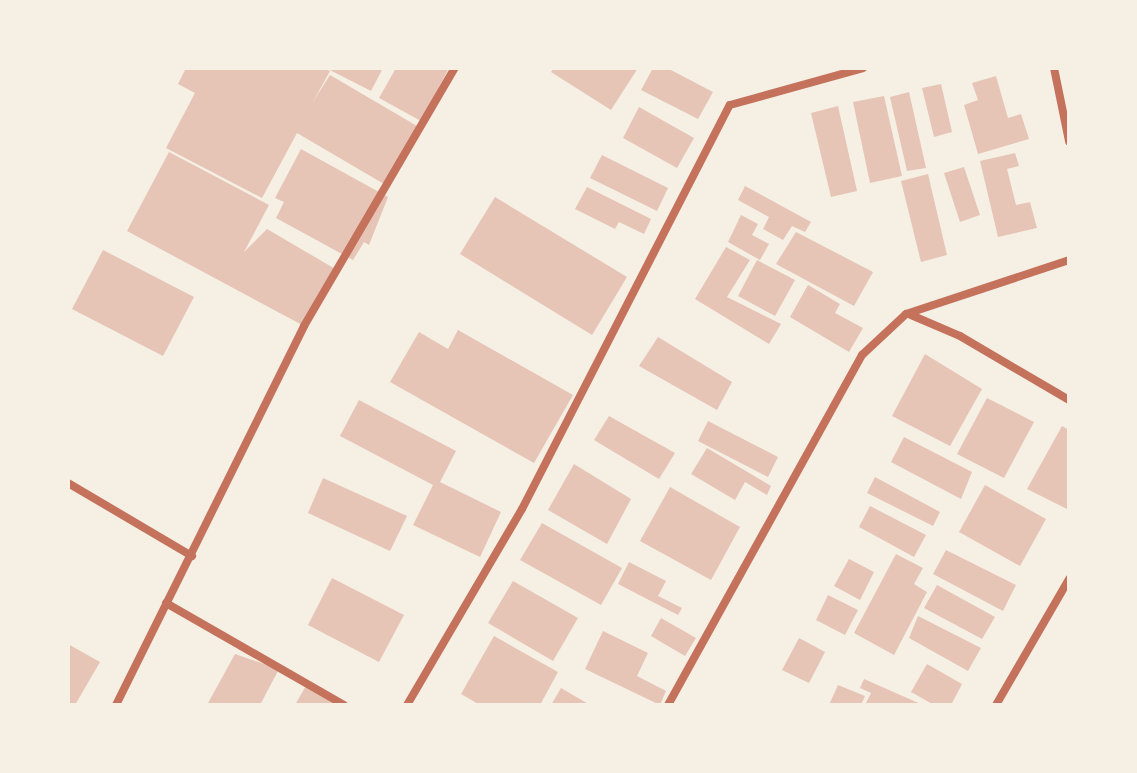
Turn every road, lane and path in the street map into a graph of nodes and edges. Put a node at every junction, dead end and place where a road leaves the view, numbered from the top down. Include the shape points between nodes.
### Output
1 (455, 68) edge
2 (863, 68) edge
3 (1054, 68) edge
4 (1069, 141) edge
5 (1069, 260) edge
6 (906, 314) junction
7 (1069, 400) edge
8 (68, 483) edge
9 (192, 556) junction
10 (1069, 579) edge
11 (166, 603) junction
12 (116, 705) edge
13 (344, 705) edge
14 (407, 705) edge
15 (668, 705) edge
16 (996, 705) edge

1 - 9 street via 304,326
2 - 14 street via 730,105 522,509
3 - 4 street
5 - 6 street
6 - 7 street via 960,336
6 - 15 street via 862,355
8 - 9 street
9 - 11 street
10 - 16 street
11 - 12 street
11 - 13 street

